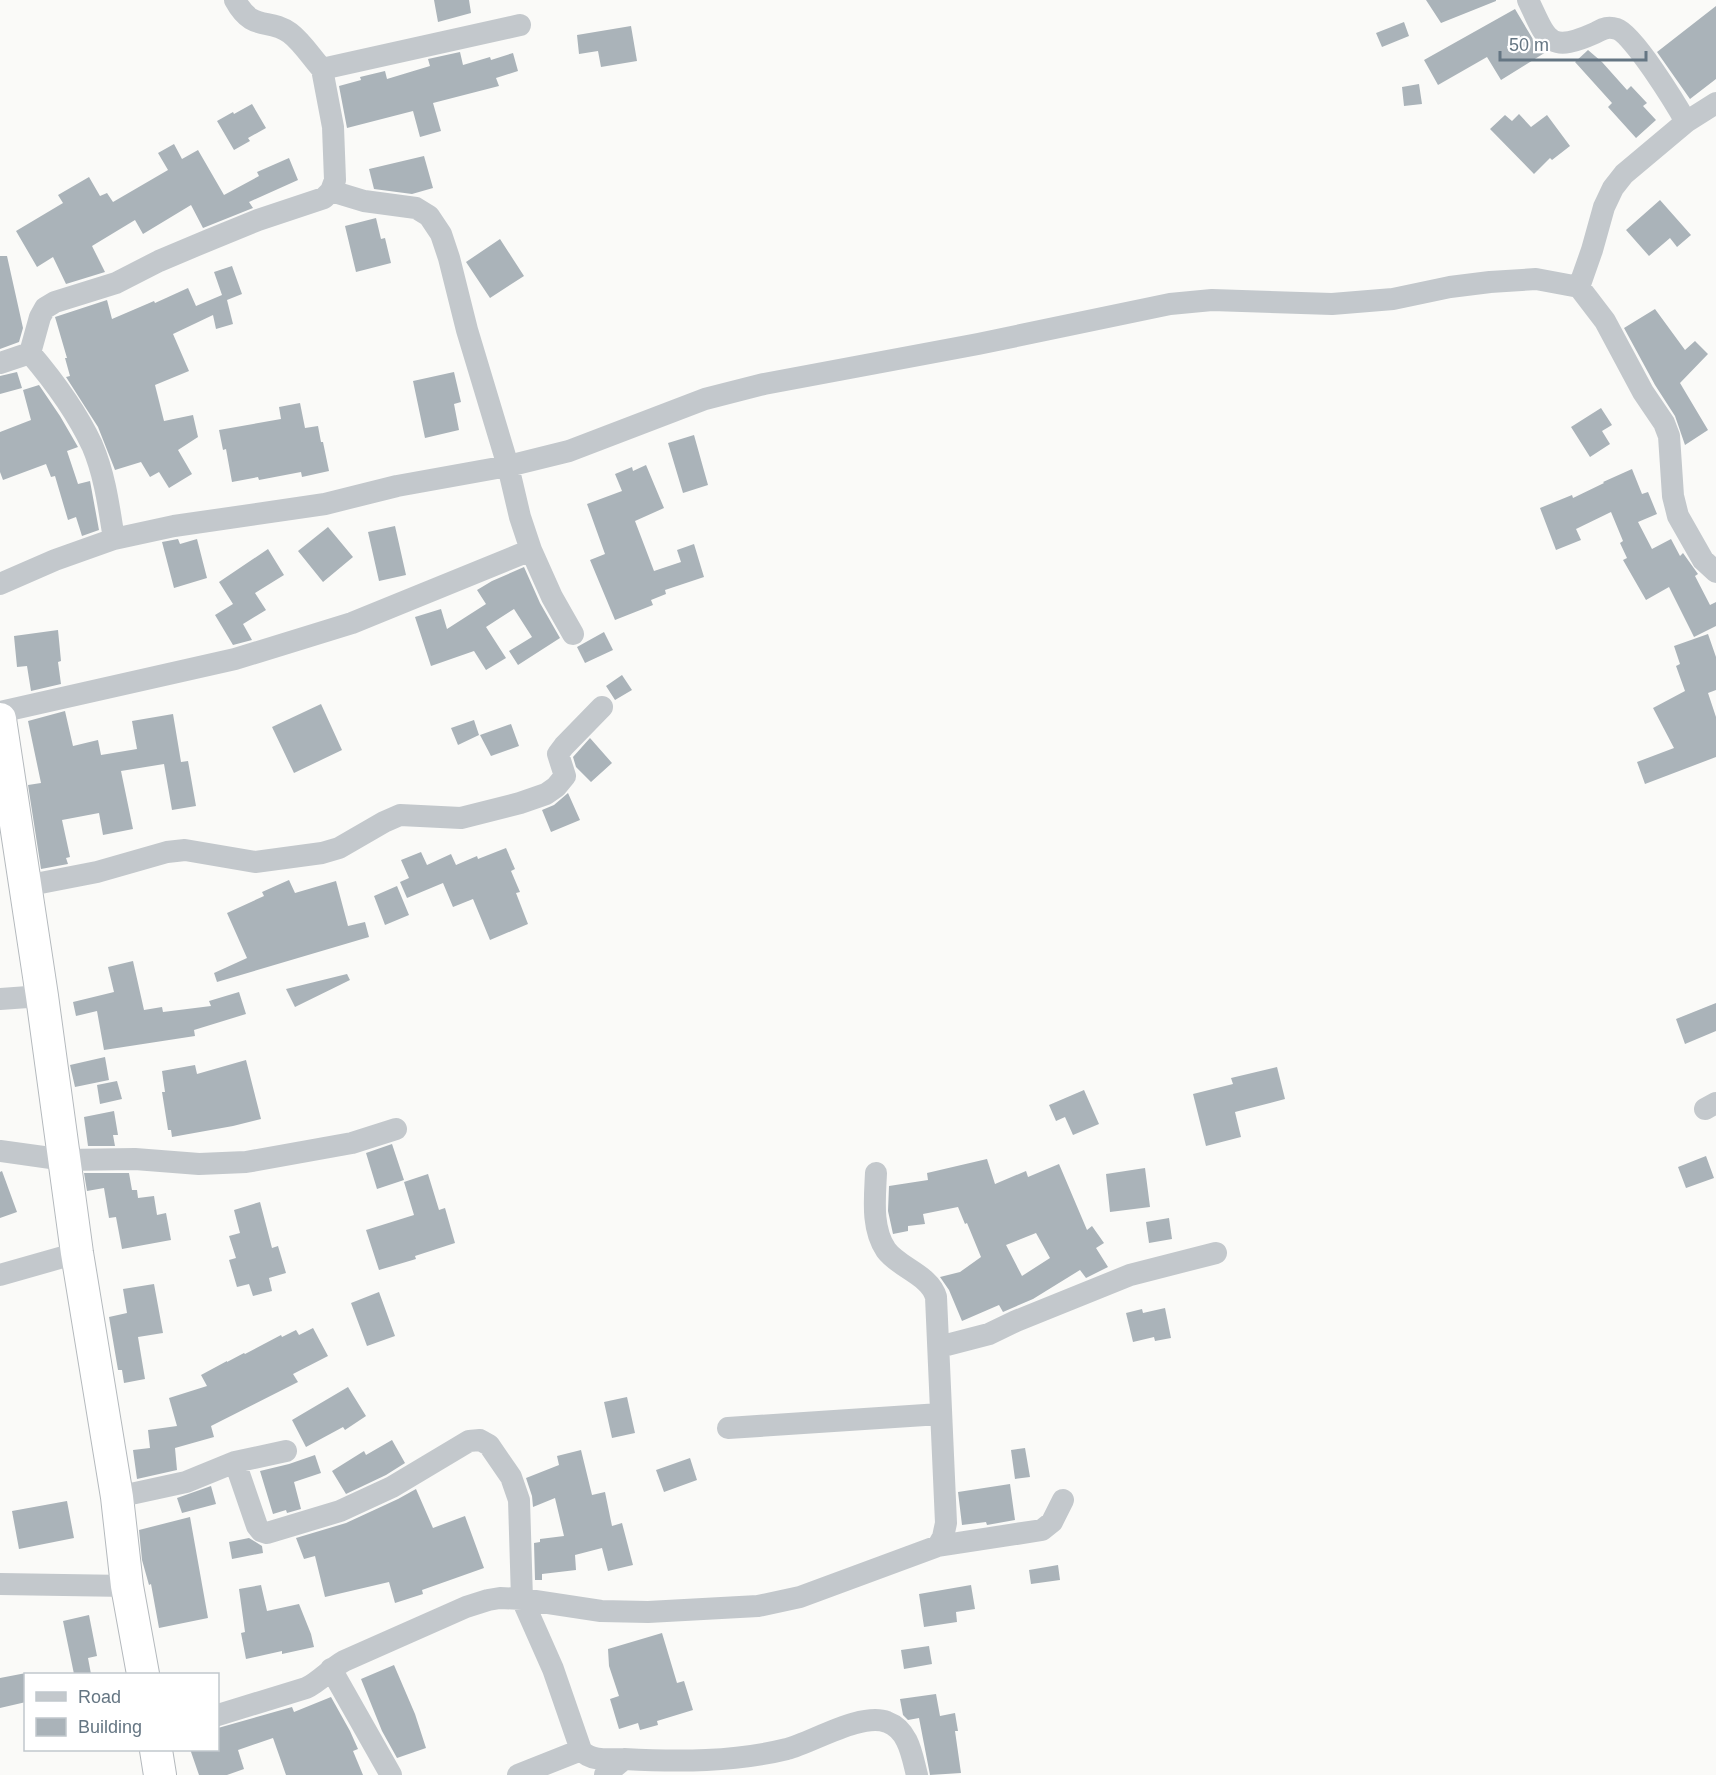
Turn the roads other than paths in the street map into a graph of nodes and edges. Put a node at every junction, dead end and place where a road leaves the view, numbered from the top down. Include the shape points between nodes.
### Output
1 (236, 0) edge
2 (1528, 0) edge
3 (520, 25) dead end
4 (322, 69) junction
5 (1716, 103) edge
6 (1686, 122) junction
7 (331, 191) junction
8 (1579, 287) junction
9 (30, 354) junction
10 (0, 363) edge
11 (508, 466) junction
12 (114, 540) junction
13 (531, 550) junction
14 (1716, 572) edge
15 (0, 584) edge
16 (573, 634) dead end
17 (602, 707) dead end
18 (0, 712) edge
19 (0, 719) edge
20 (6, 809) edge
21 (26, 886) junction
22 (42, 996) junction
23 (0, 999) edge
24 (396, 1129) dead end
25 (0, 1151) edge
26 (65, 1160) junction
27 (876, 1173) dead end
28 (77, 1253) junction
29 (1216, 1253) dead end
30 (0, 1275) edge
31 (939, 1347) junction
32 (940, 1414) junction
33 (728, 1428) dead end
34 (286, 1451) dead end
35 (235, 1462) junction
36 (117, 1497) junction
37 (1063, 1500) dead end
38 (938, 1546) junction
39 (0, 1584) edge
40 (127, 1586) junction
41 (522, 1599) junction
42 (331, 1669) junction
43 (143, 1673) edge
44 (219, 1715) edge
45 (581, 1750) junction
46 (156, 1751) edge
47 (624, 1759) junction
48 (160, 1775) edge
49 (391, 1775) edge
50 (519, 1775) edge
51 (605, 1775) edge
52 (917, 1775) edge

1 - 4 street via 250,19 290,33
2 - 6 street via 1543,31 1561,44 1608,27 1620,30 1675,101
3 - 4 street
4 - 7 street via 333,127 335,180
5 - 6 street
6 - 8 street via 1624,174 1613,188
7 - 9 street via 313,203 258,220 116,283 55,302 40,317
7 - 11 street via 364,201 416,208 429,216 441,234
8 - 11 street via 1536,279 1332,304 1212,300 1170,304 764,384 695,403 568,451
8 - 14 street via 1605,321 1664,423 1670,436 1672,496 1678,516 1703,560
9 - 10 street
9 - 12 street via 93,447 107,494
11 - 12 street via 325,504 174,526
11 - 13 street
12 - 15 street
13 - 16 street
13 - 18 street via 352,623 235,659
17 - 21 street via 558,754 565,776 556,787 520,803 461,818 400,815 322,853 255,862 185,850 167,852 97,873
19 - 20 highway
20 - 21 highway
21 - 22 highway
22 - 23 street
22 - 26 highway
24 - 26 street via 352,1143 246,1162
25 - 26 street
26 - 28 highway
27 - 31 street via 879,1237 886,1251 934,1290
28 - 30 street
28 - 36 highway
29 - 31 street via 1130,1275 989,1334
31 - 32 street
32 - 33 street
32 - 38 street via 945,1523
34 - 35 street
35 - 36 street via 186,1482
35 - 41 street via 256,1526 267,1533 340,1511 392,1487 469,1441 480,1440 489,1445 511,1477 519,1500
36 - 40 highway
37 - 38 street via 1052,1522 1042,1530
38 - 41 street via 800,1598 758,1606 601,1611
39 - 40 street
40 - 43 highway
41 - 42 street via 500,1598 466,1607
41 - 45 street via 553,1669
42 - 44 street via 306,1688
42 - 49 street
45 - 47 street via 597,1759
45 - 50 street
46 - 48 highway
47 - 51 street
47 - 52 street via 675,1762 742,1757 789,1748 846,1726 875,1720 888,1722 908,1740

